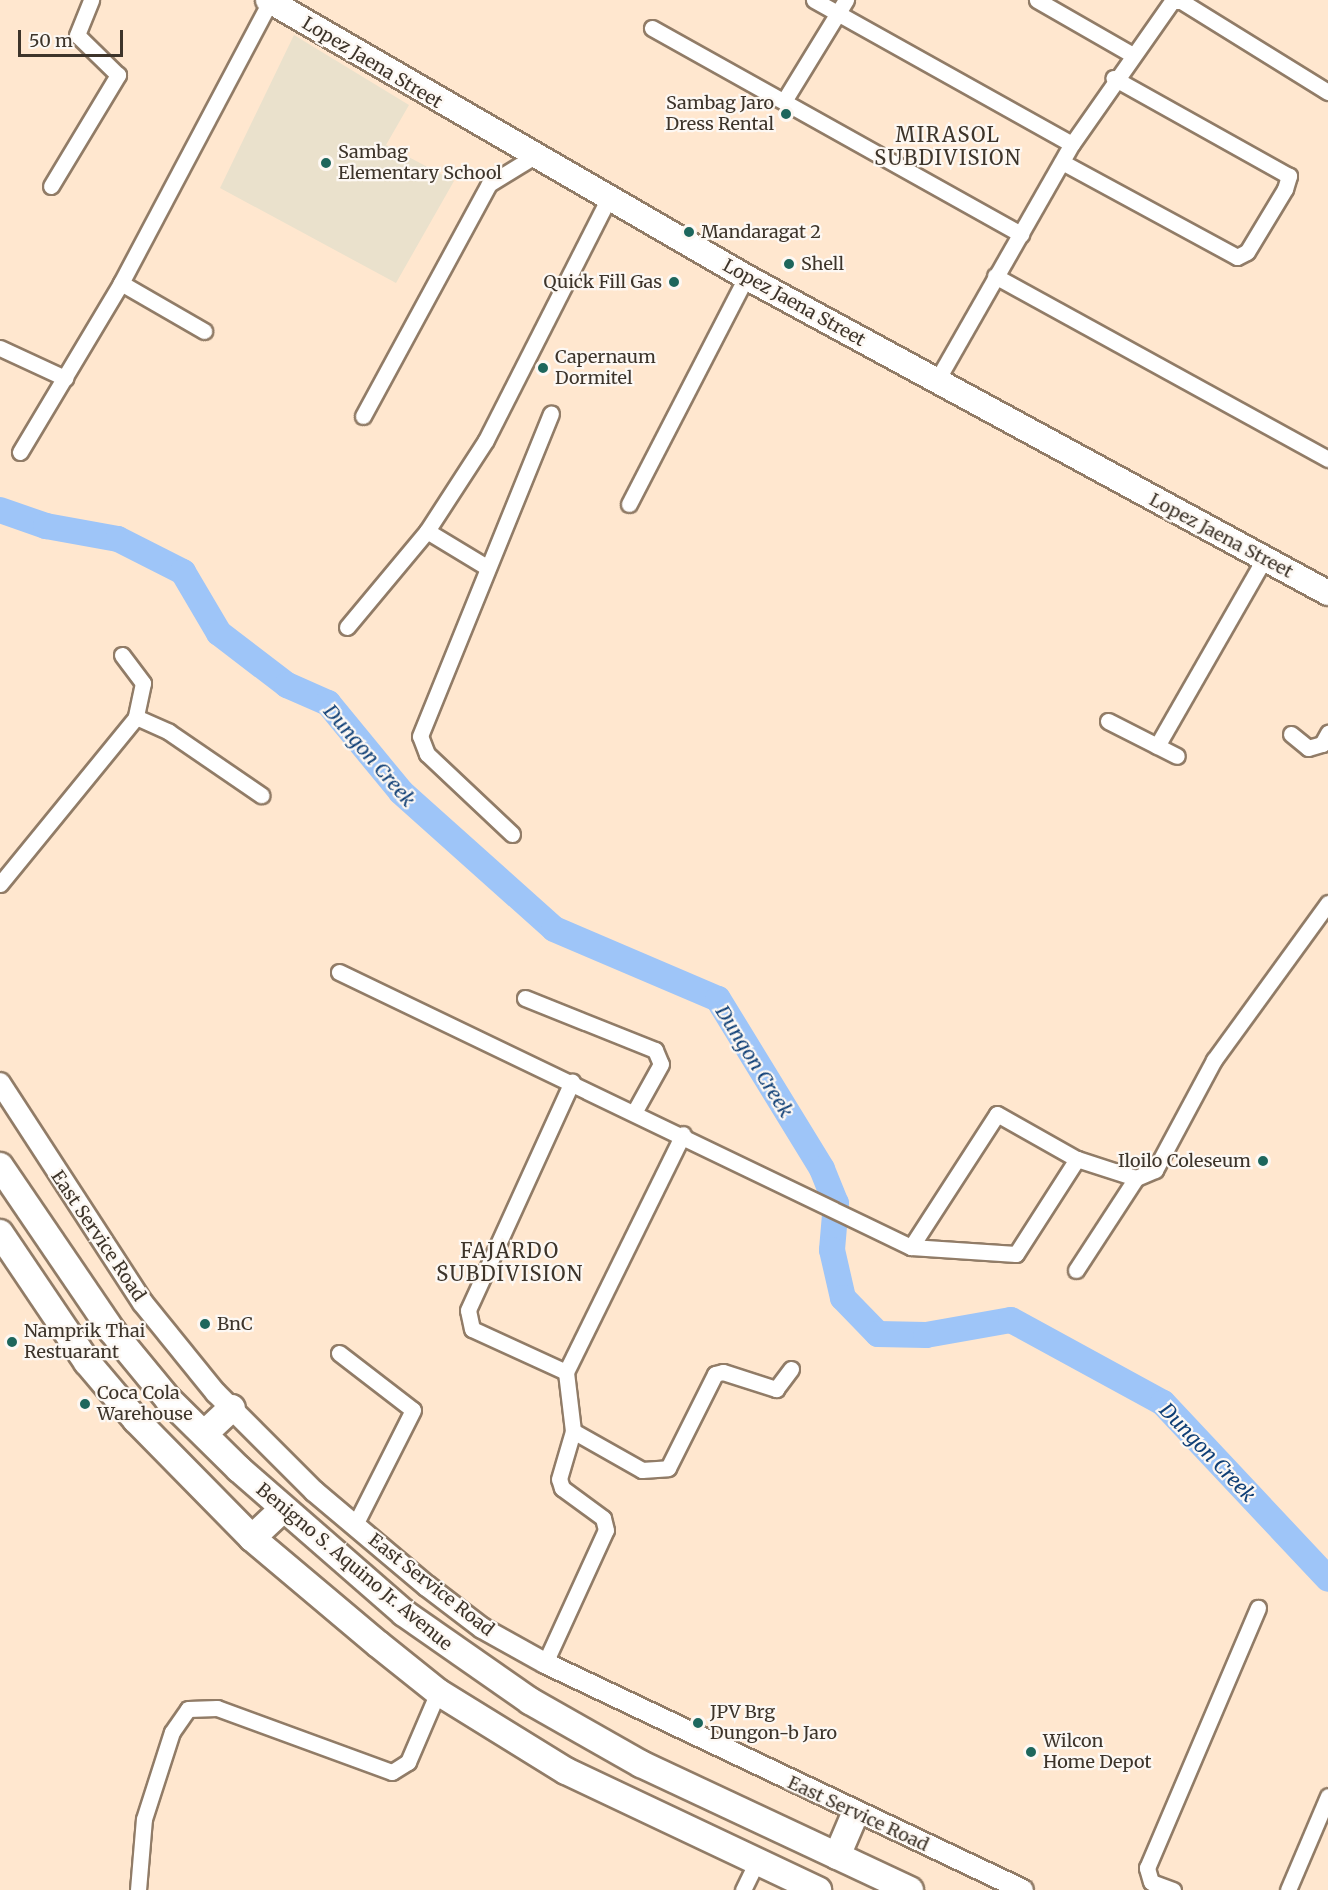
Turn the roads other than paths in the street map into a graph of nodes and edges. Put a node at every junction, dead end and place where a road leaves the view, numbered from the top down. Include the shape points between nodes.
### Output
1 (91, 0) edge
2 (269, 0) edge
3 (814, 0) edge
4 (1037, 0) edge
5 (843, 7) edge
6 (652, 27) dead end
7 (1131, 54) junction
8 (1114, 78) junction
9 (1328, 92) edge
10 (784, 102) junction
11 (1072, 144) junction
12 (533, 157) junction
13 (1062, 162) junction
14 (51, 186) dead end
15 (609, 198) junction
16 (1020, 234) junction
17 (995, 276) junction
18 (746, 277) junction
19 (121, 282) junction
20 (204, 331) dead end
21 (0, 348) edge
22 (65, 378) junction
23 (936, 382) junction
24 (551, 414) dead end
25 (363, 416) dead end
26 (20, 452) dead end
27 (1328, 459) edge
28 (629, 504) dead end
29 (428, 531) junction
30 (1263, 561) junction
31 (488, 568) junction
32 (1328, 593) edge
33 (347, 627) dead end
34 (122, 655) dead end
35 (136, 717) junction
36 (1108, 721) dead end
37 (1328, 733) edge
38 (1291, 734) dead end
39 (1157, 746) junction
40 (1177, 756) dead end
41 (261, 795) dead end
42 (512, 834) dead end
43 (0, 884) edge
44 (1328, 903) edge
45 (339, 972) dead end
46 (525, 998) dead end
47 (572, 1082) junction
48 (0, 1083) edge
49 (635, 1111) junction
50 (683, 1134) junction
51 (1077, 1159) junction
52 (2, 1172) edge
53 (1136, 1178) junction
54 (0, 1233) edge
55 (911, 1246) junction
56 (1076, 1270) dead end
57 (339, 1353) dead end
58 (790, 1369) dead end
59 (566, 1372) junction
60 (232, 1408) junction
61 (573, 1431) junction
62 (204, 1434) junction
63 (283, 1509) junction
64 (355, 1525) junction
65 (252, 1538) junction
66 (1258, 1608) dead end
67 (545, 1663) junction
68 (438, 1692) junction
69 (1328, 1796) edge
70 (729, 1806) junction
71 (855, 1814) junction
72 (709, 1840) junction
73 (837, 1856) junction
74 (756, 1863) junction
75 (138, 1890) edge
76 (743, 1890) edge
77 (818, 1890) edge
78 (910, 1890) edge
79 (1023, 1890) edge
80 (1173, 1890) edge
81 (1287, 1890) edge

1 - 14 street via 77,35 118,75
2 - 12 main road, Lopez Jaena Street
2 - 19 street
3 - 5 street
4 - 7 street
5 - 10 street
5 - 11 street
6 - 10 street
7 - 8 street
7 - 9 street via 1172,2 1181,1
8 - 11 street
8 - 13 street via 1289,176 1258,234 1237,257
10 - 16 street
11 - 13 street
12 - 15 main road, Lopez Jaena Street
12 - 25 street via 489,184
13 - 16 street
15 - 18 main road, Lopez Jaena Street
15 - 29 street via 486,440
16 - 17 street
17 - 23 street
17 - 27 street
18 - 23 main road, Lopez Jaena Street
18 - 28 street
19 - 20 street
19 - 22 street
21 - 22 street
22 - 26 street
23 - 30 main road, Lopez Jaena Street
24 - 31 street
29 - 31 street
29 - 33 street
30 - 32 main road, Lopez Jaena Street
30 - 39 street
31 - 42 street via 427,717 421,746
34 - 35 street via 143,683
35 - 41 street via 169,732
35 - 43 street
36 - 39 street
37 - 38 street via 1322,744 1308,748
39 - 40 street
44 - 53 street via 1214,1060 1155,1170
45 - 47 street via 392,1002
46 - 49 street via 655,1050 661,1064
47 - 49 street
47 - 59 street via 468,1310 472,1329
48 - 60 street, East Service Road via 143,1303
49 - 50 street
50 - 55 street via 788,1190
50 - 59 street
51 - 53 street
51 - 55 street via 1016,1254
51 - 55 street via 997,1114
52 - 62 highway, Benigno S. Aquino Jr. Avenue via 112,1331
53 - 56 street
54 - 65 highway via 87,1362
57 - 64 street via 413,1410
58 - 61 street via 776,1389 723,1372 715,1374 668,1468 642,1470
59 - 61 street
60 - 62 highway
60 - 64 street, East Service Road
61 - 67 street via 559,1479 562,1488 603,1518 606,1530
62 - 63 highway, Benigno S. Aquino Jr. Avenue
63 - 65 highway
63 - 70 highway, Benigno S. Aquino Jr. Avenue via 461,1657 641,1764
64 - 67 street, East Service Road via 482,1628
65 - 68 highway
66 - 80 street via 1147,1868 1151,1882
67 - 71 street, East Service Road
68 - 72 highway via 566,1771
68 - 75 street via 408,1762 392,1772 217,1708 188,1709 172,1732 144,1819
69 - 81 street
70 - 72 highway
70 - 73 highway, Benigno S. Aquino Jr. Avenue
71 - 73 highway
71 - 79 street, East Service Road
72 - 74 highway
73 - 78 highway, Benigno S. Aquino Jr. Avenue
74 - 76 street
74 - 77 highway

